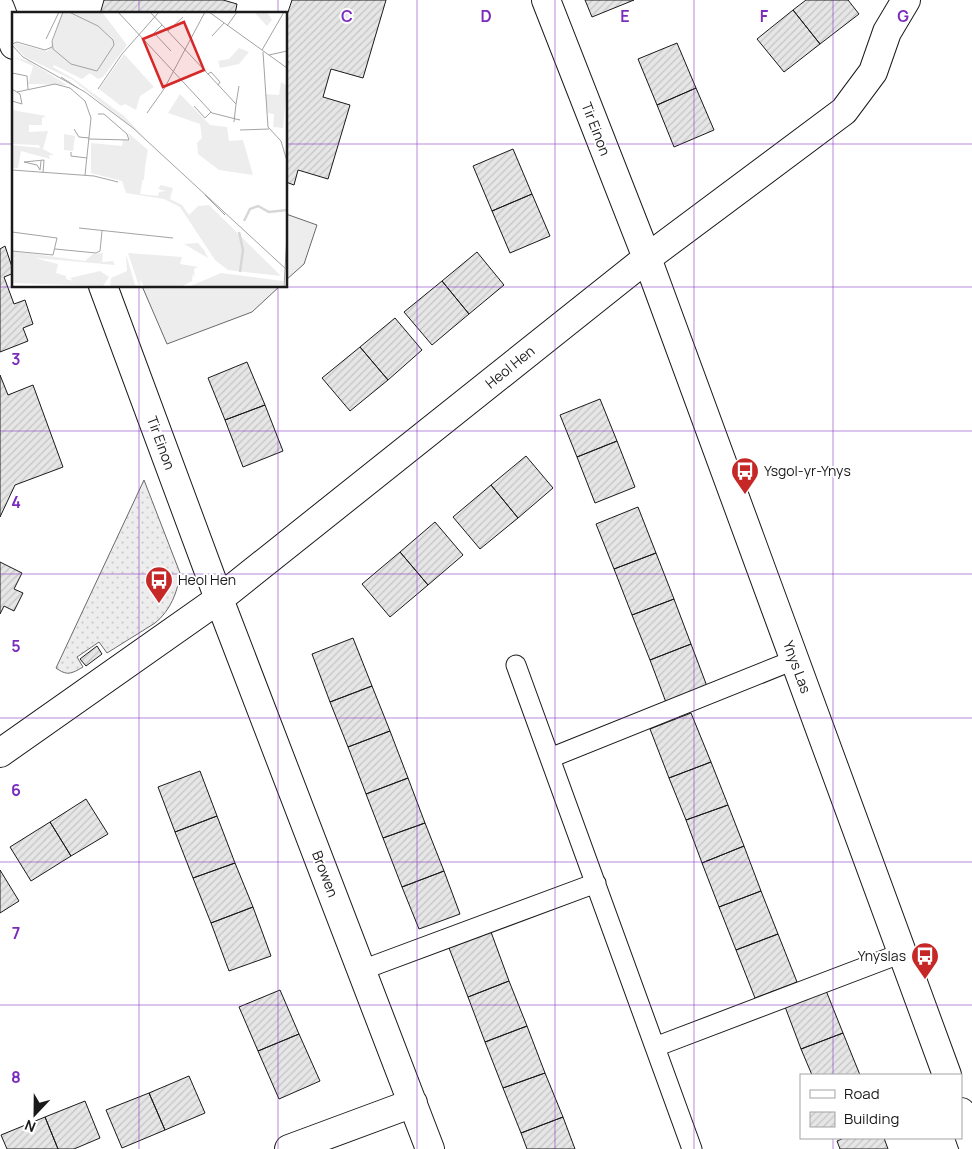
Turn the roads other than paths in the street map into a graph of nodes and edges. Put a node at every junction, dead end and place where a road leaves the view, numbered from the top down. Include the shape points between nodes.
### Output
1 (546, 0) edge
2 (906, 0) edge
3 (0, 8) edge
4 (12, 40) edge
5 (646, 258) junction
6 (104, 288) edge
7 (220, 599) junction
8 (794, 660) junction
9 (516, 665) dead end
10 (0, 753) edge
11 (550, 758) junction
12 (596, 883) junction
13 (902, 953) junction
14 (362, 970) junction
15 (655, 1047) junction
16 (947, 1074) edge
17 (413, 1103) junction
18 (962, 1115) edge
19 (972, 1143) edge
20 (288, 1149) edge
21 (430, 1149) edge
22 (692, 1149) edge

1 - 5 street, Tir Einon
2 - 5 street, Heol Hen via 887,32 873,72 844,111
3 - 4 street
5 - 7 street, Heol Hen
5 - 8 street, Ynys Las
6 - 7 street, Tir Einon
7 - 10 street, Heol Hen
7 - 14 street, Browen
8 - 11 lane
8 - 13 street, Ynys Las
9 - 11 lane
11 - 12 lane
12 - 14 lane
12 - 15 lane
13 - 15 lane
13 - 16 street, Ynys Las
14 - 17 street, Browen
15 - 22 lane
17 - 20 street
17 - 21 street, Browen
18 - 19 street

